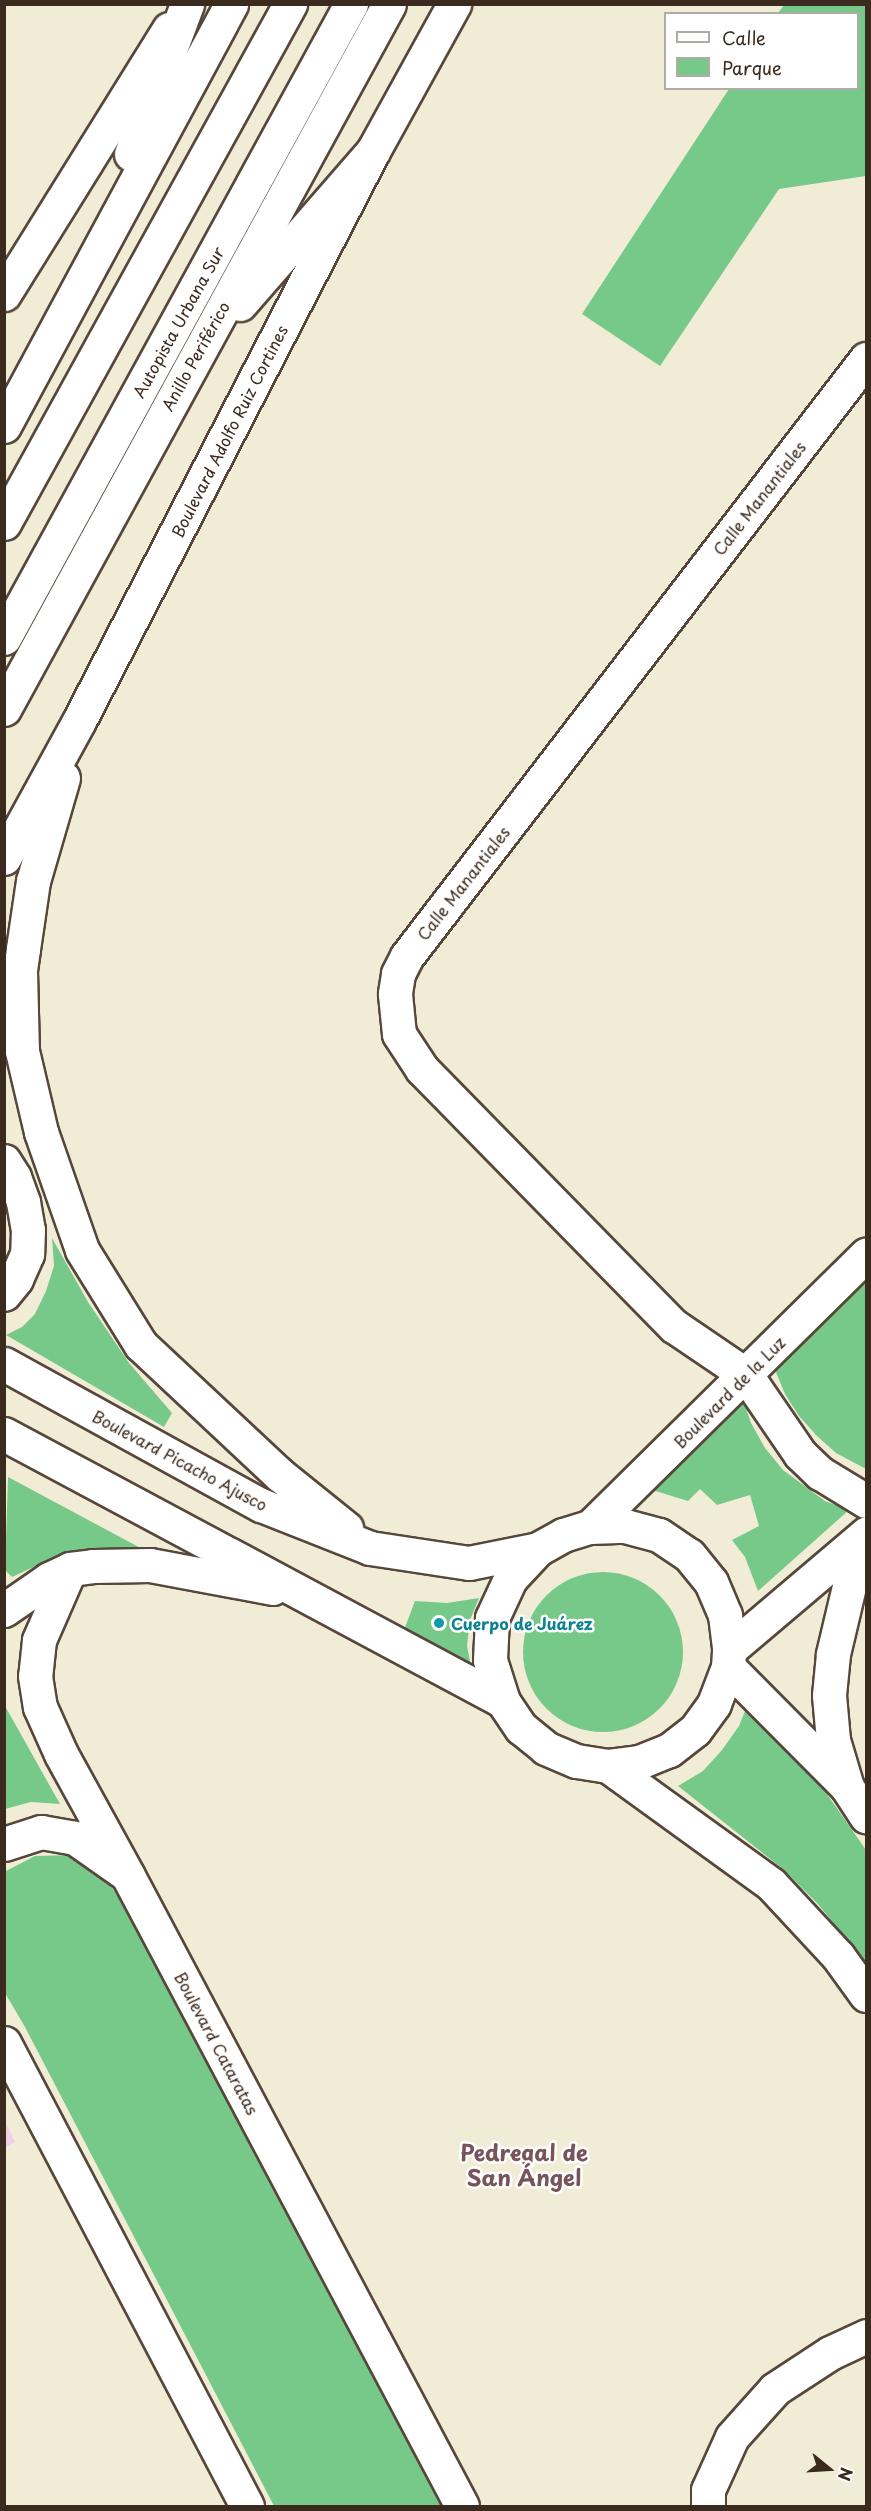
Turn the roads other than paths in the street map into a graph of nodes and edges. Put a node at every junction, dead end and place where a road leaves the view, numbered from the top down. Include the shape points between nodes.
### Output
1 (186, 4) edge
2 (231, 4) edge
3 (290, 4) edge
4 (351, 4) edge
5 (389, 4) edge
6 (454, 4) edge
7 (373, 151) junction
8 (87, 272) junction
9 (4, 294) edge
10 (197, 352) junction
11 (867, 359) edge
12 (4, 426) edge
13 (4, 523) edge
14 (4, 638) edge
15 (4, 709) edge
16 (79, 722) junction
17 (4, 858) edge
18 (4, 1161) edge
19 (867, 1255) edge
20 (4, 1294) edge
21 (4, 1364) edge
22 (746, 1376) junction
23 (4, 1434) edge
24 (867, 1501) edge
25 (590, 1527) junction
26 (863, 1537) edge
27 (370, 1548) junction
28 (538, 1549) junction
29 (70, 1569) junction
30 (297, 1591) junction
31 (4, 1611) edge
32 (728, 1659) junction
33 (502, 1701) junction
34 (608, 1766) junction
35 (848, 1787) junction
36 (867, 1816) edge
37 (4, 1844) edge
38 (128, 1876) junction
39 (867, 1995) edge
40 (4, 2043) edge
41 (867, 2336) edge
42 (247, 2506) edge
43 (462, 2506) edge
44 (708, 2506) edge

1 - 8 main road
1 - 9 main road
2 - 8 main road
3 - 13 main road
4 - 14 main road, Autopista Urbana Sur
5 - 10 main road, Anillo Periférico
6 - 7 main road, Boulevard Adolfo Ruiz Cortines
7 - 10 main road
7 - 16 main road, Boulevard Adolfo Ruiz Cortines
8 - 12 main road
10 - 15 main road, Anillo Periférico
11 - 22 main road, Calle Manantiales via 407,956 398,974 395,994 399,1034 422,1069 674,1326
16 - 17 main road, Boulevard Adolfo Ruiz Cortines
16 - 27 main road via 33,881 20,971 22,1050 41,1132 82,1250 141,1345 280,1475
18 - 20 main road via 23,1202 28,1230 27,1254
19 - 22 main road, Boulevard de la Luz
21 - 27 main road, Boulevard Picacho Ajusco via 261,1505
22 - 24 main road via 800,1454 820,1473
22 - 25 main road, Boulevard de la Luz
23 - 30 main road
25 - 28 main road via 562,1535
25 - 32 main road via 625,1526 658,1535 689,1555 711,1582 725,1615
26 - 32 main road
26 - 35 main road via 833,1654 829,1695 833,1740
27 - 28 main road, Boulevard Picacho Ajusco via 469,1563
28 - 33 main road via 510,1580 492,1618 490,1660
29 - 30 main road via 150,1565
29 - 31 main road via 28,1592
29 - 38 main road, Boulevard Cataratas via 39,1640 35,1676 40,1707 61,1754
30 - 33 main road
32 - 34 main road via 714,1704 695,1730 669,1750 640,1762
32 - 35 main road
33 - 34 main road via 521,1728 546,1748 576,1761
34 - 39 main road via 771,1884 832,1949
35 - 36 main road
37 - 38 main road via 40,1832 75,1838
38 - 43 main road, Boulevard Cataratas
40 - 42 main road
41 - 44 main road via 830,2353 775,2389 732,2437 708,2490

